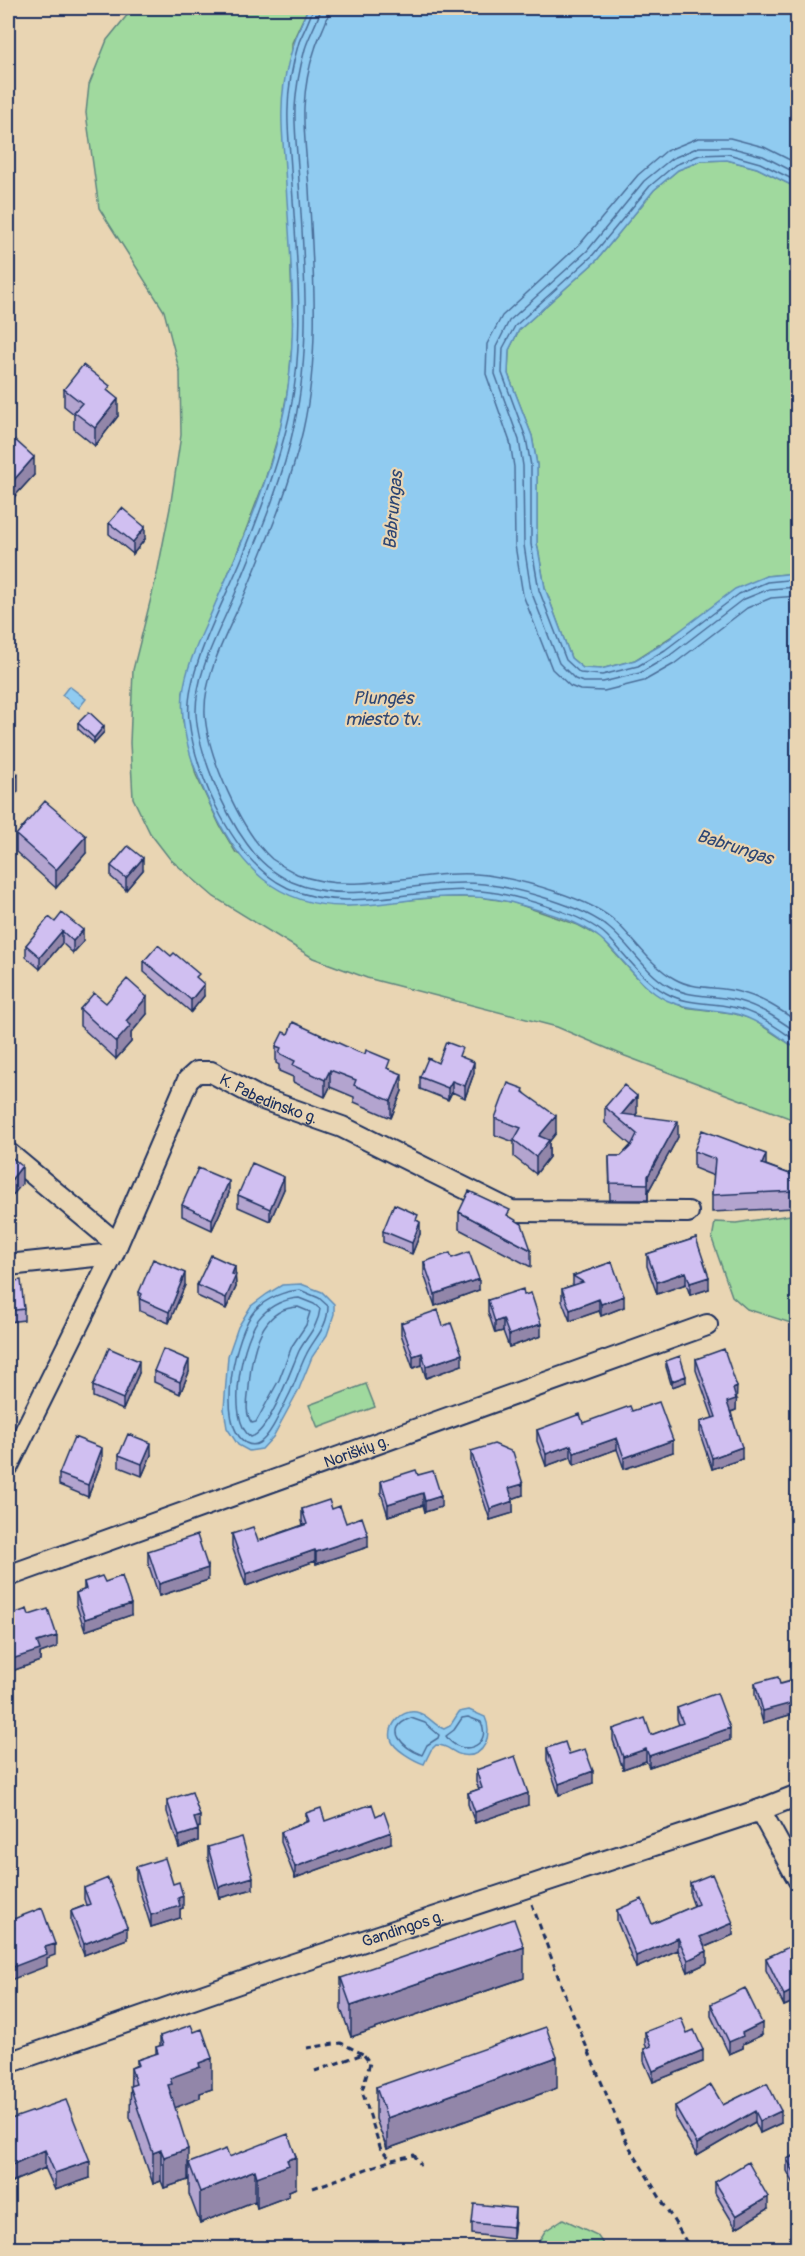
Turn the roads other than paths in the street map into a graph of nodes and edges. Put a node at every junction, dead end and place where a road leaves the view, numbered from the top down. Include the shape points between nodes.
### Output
1 (8, 1153) edge
2 (688, 1212) dead end
3 (115, 1249) junction
4 (8, 1265) edge
5 (707, 1325) dead end
6 (8, 1466) edge
7 (8, 1576) edge
8 (798, 1795) edge
9 (760, 1810) junction
10 (798, 1879) edge
11 (8, 2063) edge

1 - 3 street
2 - 3 street, K. Pabedinsko g. via 511,1211 342,1127 260,1098 211,1072 197,1072 188,1080
3 - 4 street
3 - 6 street, K. Pabedinsko g.
5 - 7 street, Noriškių g.
8 - 9 street, Gandingos g.
9 - 10 street
9 - 11 street, Gandingos g.

